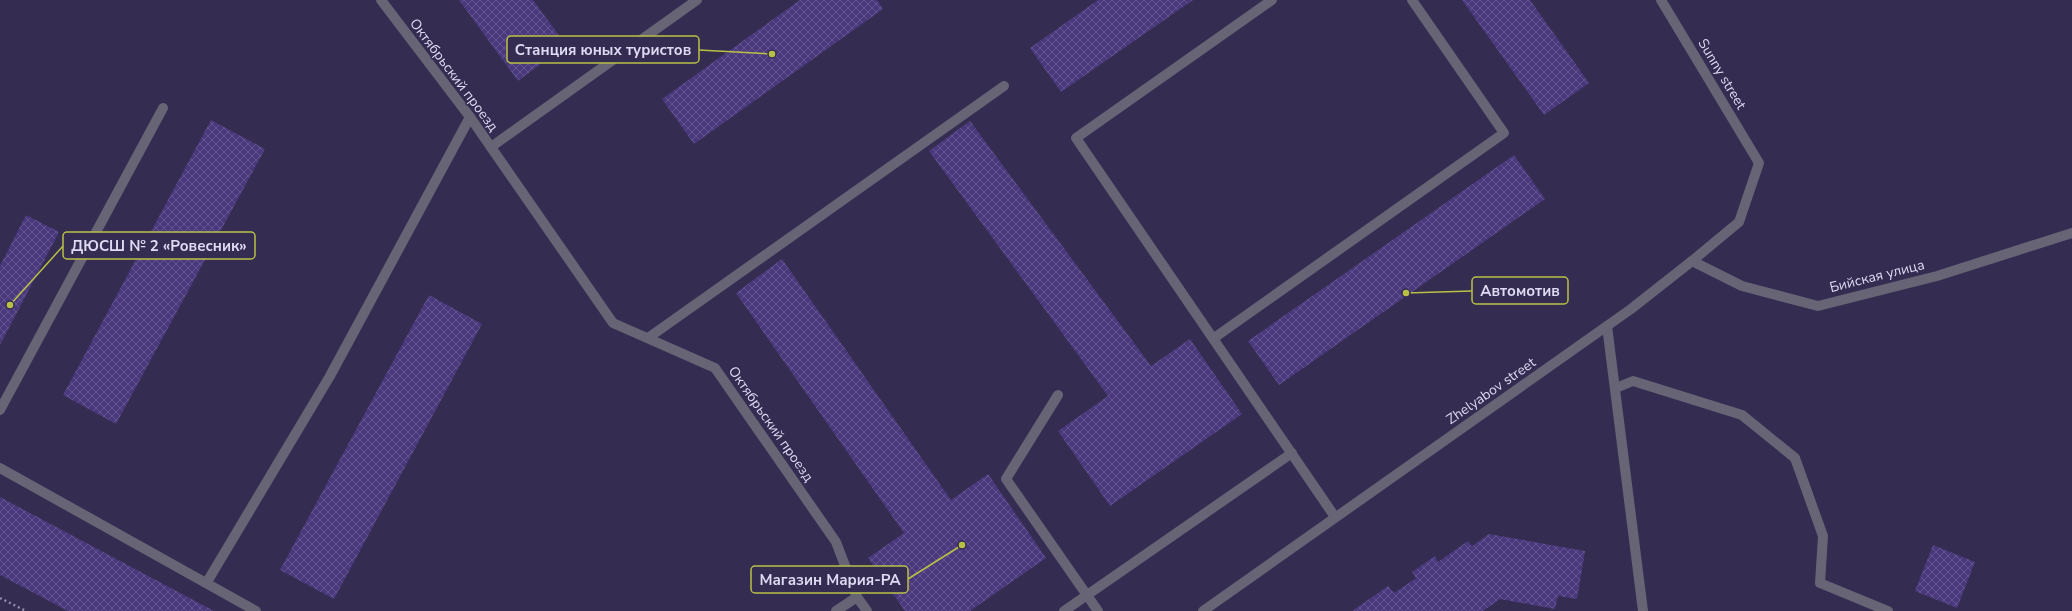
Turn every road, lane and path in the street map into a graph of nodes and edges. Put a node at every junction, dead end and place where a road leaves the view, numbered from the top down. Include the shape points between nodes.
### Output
1 (381, 0) edge
2 (697, 0) edge
3 (1272, 0) edge
4 (1412, 0) edge
5 (1661, 0) edge
6 (1004, 86) dead end
7 (163, 108) dead end
8 (470, 117) junction
9 (491, 147) junction
10 (1759, 163) joint
11 (2072, 233) edge
12 (1692, 260) junction
13 (1607, 326) junction
14 (648, 338) junction
15 (1214, 338) junction
16 (1616, 388) junction
17 (1058, 396) dead end
18 (0, 410) edge
19 (1292, 453) junction
20 (0, 468) edge
21 (1335, 517) junction
22 (207, 582) junction
23 (1087, 595) junction
24 (857, 597) junction
25 (0, 598) edge
26 (26, 611) edge
27 (256, 611) edge
28 (836, 611) edge
29 (868, 611) edge
30 (1064, 611) edge
31 (1098, 611) edge
32 (1203, 611) edge
33 (1643, 611) edge
34 (1888, 611) edge

1 - 8 street, Октябрьский проезд
2 - 9 street, Октябрьский проезд
3 - 15 street via 1076,138
4 - 15 street via 1504,133
5 - 10 street, Sunny street
6 - 14 street
7 - 18 street
8 - 9 street, Октябрьский проезд
8 - 22 street via 330,376
9 - 14 street, Октябрьский проезд via 613,323
10 - 12 street, Zhelyabov street via 1739,222
11 - 12 street, Бийская улица via 1937,276 1818,306 1742,286
12 - 13 street, Zhelyabov street
13 - 16 street
13 - 21 street, Zhelyabov street
14 - 24 street, Октябрьский проезд via 715,368 836,542
15 - 19 street
16 - 33 street
16 - 34 street via 1633,381 1742,416 1795,458 1823,536 1820,583
17 - 23 street via 1006,479
19 - 21 street
19 - 23 street
20 - 22 street
21 - 32 street, Zhelyabov street
22 - 27 street
23 - 30 street
23 - 31 street
24 - 28 street
24 - 29 street, Октябрьский проезд
25 - 26 path

